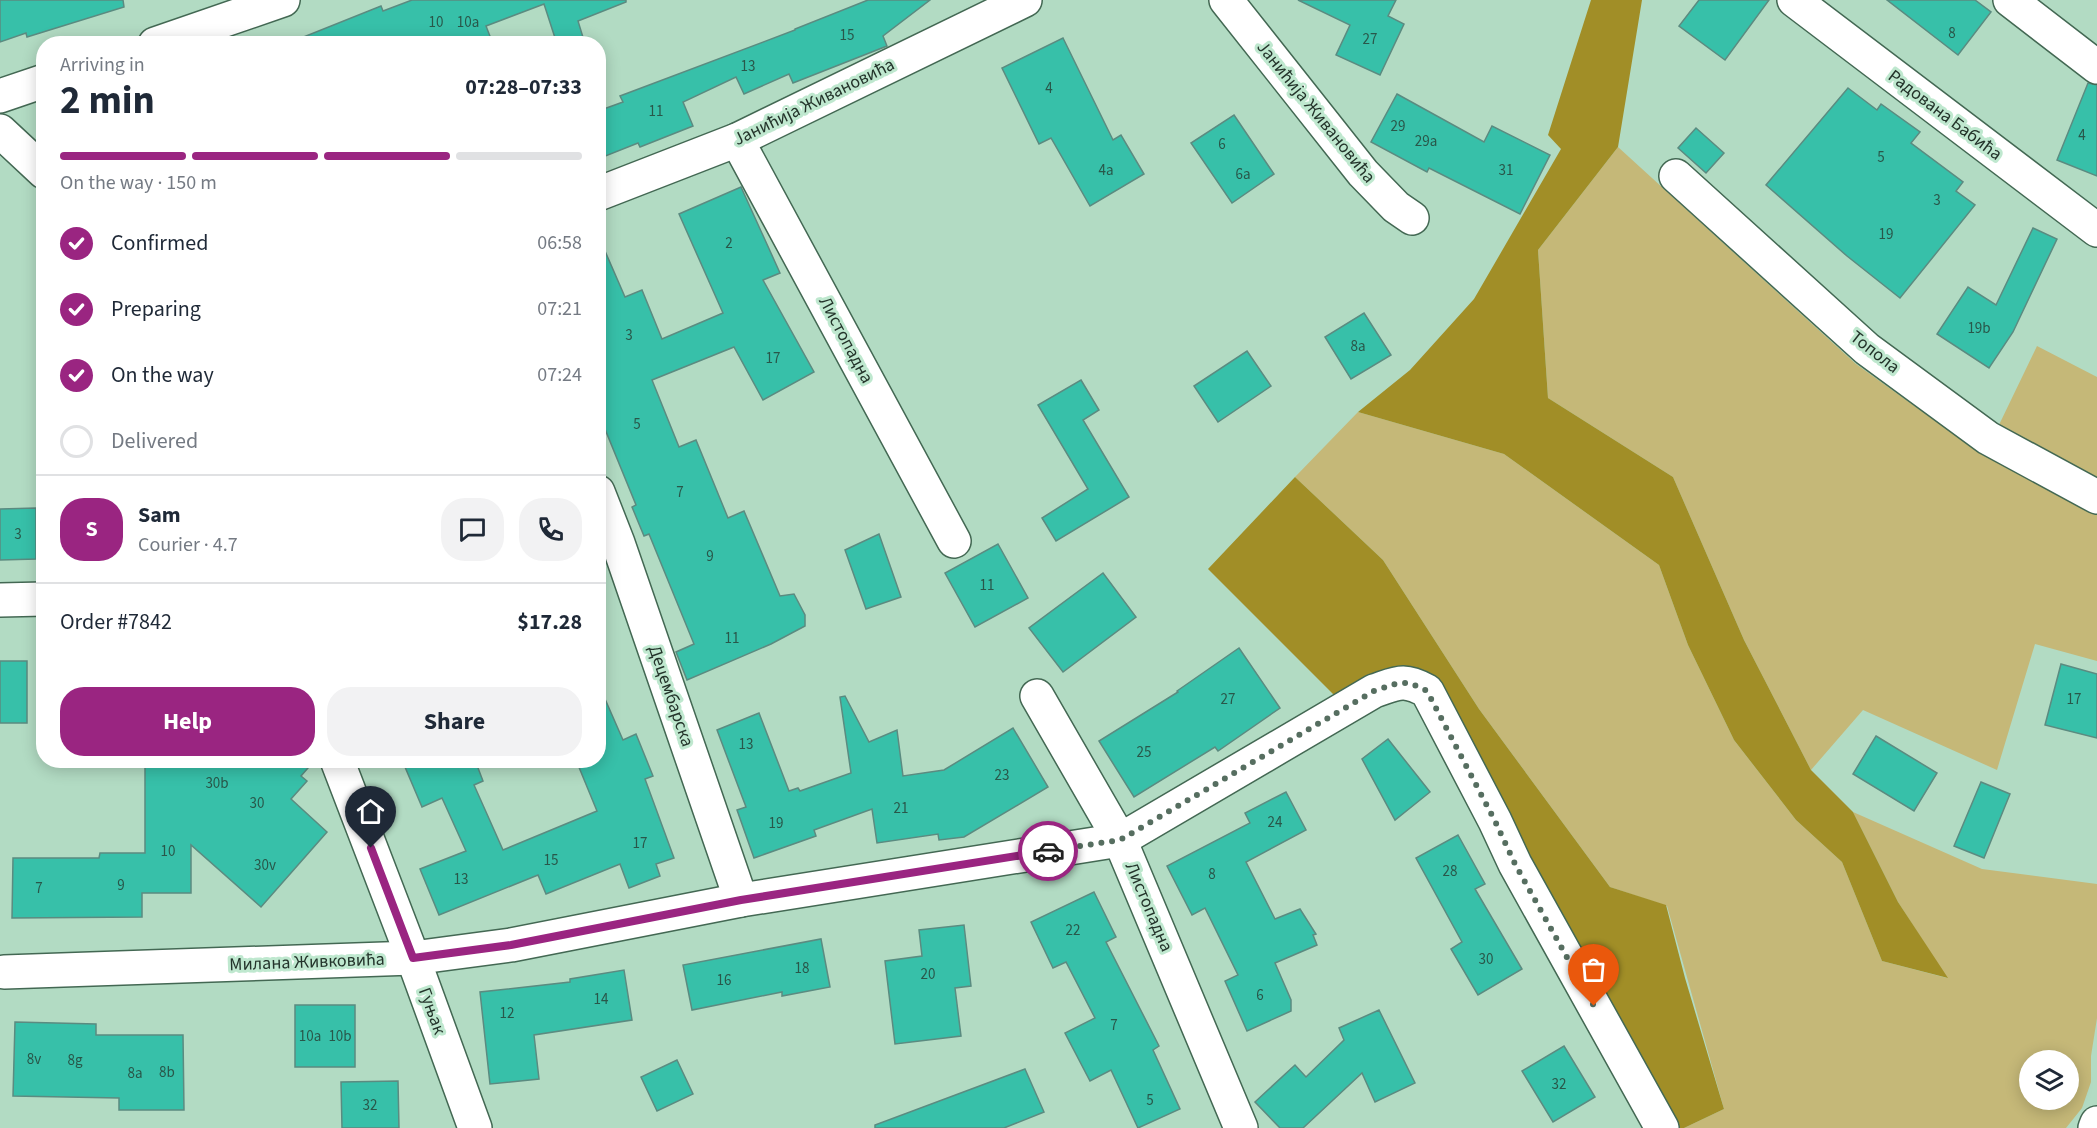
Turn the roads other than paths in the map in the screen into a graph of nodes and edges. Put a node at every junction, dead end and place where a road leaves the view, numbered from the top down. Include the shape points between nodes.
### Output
1 (283, 0) edge
2 (1025, 0) edge
3 (1226, 0) edge
4 (1794, 0) edge
5 (2010, 0) edge
6 (178, 36) edge
7 (2097, 66) edge
8 (36, 84) edge
9 (0, 96) edge
10 (0, 131) edge
11 (737, 140) junction
12 (36, 165) edge
13 (1676, 176) dead end
14 (606, 191) edge
15 (1412, 218) dead end
16 (2097, 230) edge
17 (2097, 497) edge
18 (606, 513) edge
19 (954, 541) dead end
20 (36, 599) edge
21 (0, 600) edge
22 (1037, 696) dead end
23 (340, 768) edge
24 (1120, 840) junction
25 (741, 900) junction
26 (413, 958) junction
27 (4, 972) dead end
28 (2097, 1123) edge
29 (475, 1128) edge
30 (1241, 1128) edge
31 (1662, 1128) edge
32 (2095, 1128) edge

1 - 6 street
2 - 11 street, Јанићија Живановића
3 - 15 street, Јанићија Живановића via 1363,173
4 - 16 street, Радована Бабића
5 - 7 street
8 - 9 street
10 - 12 street
11 - 14 street, Јанићија Живановића
11 - 19 street, Листопадна
13 - 17 street, Топола via 1867,349 1988,438
18 - 25 street, Децембарска
20 - 21 street
22 - 24 street, Листопадна
23 - 26 street, Гуњак
24 - 25 street, Милана Живковића
24 - 30 street, Листопадна
24 - 31 street, Милана Живковића via 1374,691 1410,682 1427,691 1515,864
25 - 26 street, Милана Живковића via 511,945
26 - 27 street, Милана Живковића
26 - 29 street, Гуњак
28 - 32 street

